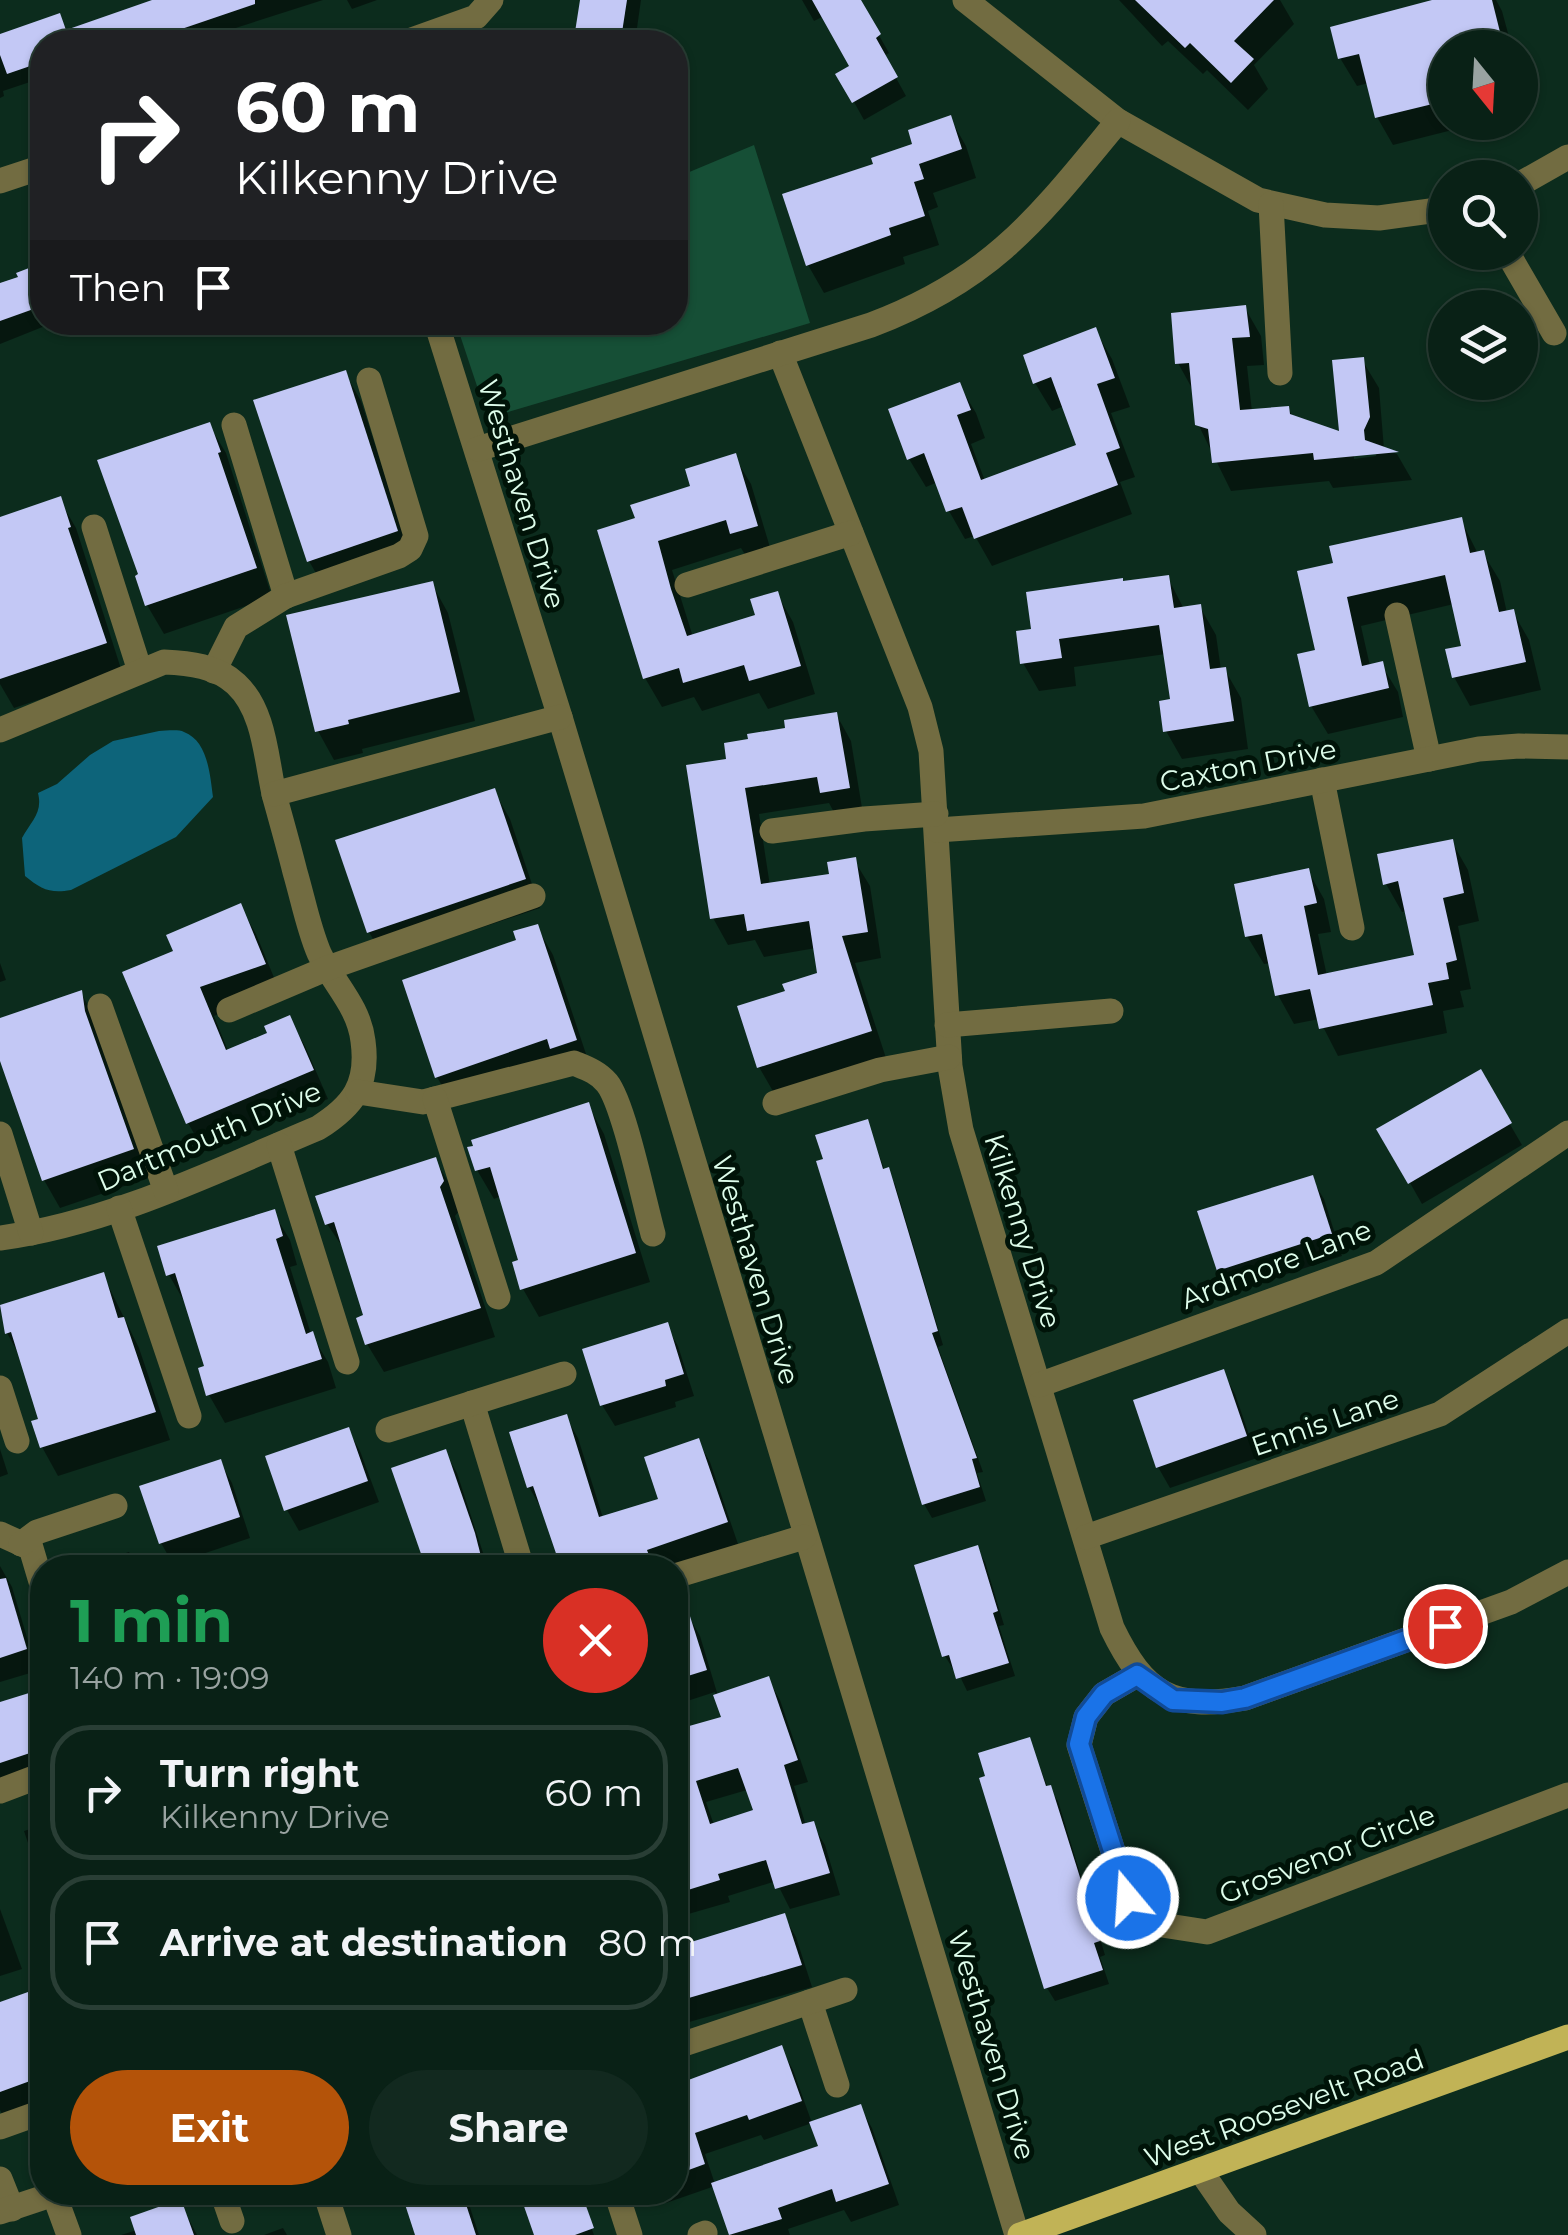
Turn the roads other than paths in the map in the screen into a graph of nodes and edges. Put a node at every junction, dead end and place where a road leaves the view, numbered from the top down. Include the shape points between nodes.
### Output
1 (491, 0) edge
2 (965, 0) edge
3 (441, 30) edge
4 (1118, 121) junction
5 (1568, 157) edge
6 (30, 170) edge
7 (1538, 174) edge
8 (0, 181) edge
9 (1271, 204) junction
10 (1428, 211) edge
11 (1518, 270) edge
12 (1554, 333) dead end
13 (440, 335) edge
14 (780, 353) junction
15 (1280, 373) dead end
16 (369, 380) dead end
17 (234, 425) dead end
18 (478, 449) junction
19 (94, 528) dead end
20 (851, 533) junction
21 (687, 585) dead end
22 (286, 596) junction
23 (1397, 615) dead end
24 (140, 671) junction
25 (214, 671) junction
26 (560, 717) junction
27 (0, 730) edge
28 (1568, 747) edge
29 (1429, 759) junction
30 (1322, 780) junction
31 (274, 794) junction
32 (936, 822) junction
33 (772, 831) dead end
34 (533, 896) dead end
35 (1352, 928) dead end
36 (328, 968) junction
37 (100, 1006) dead end
38 (229, 1010) dead end
39 (1111, 1010) dead end
40 (947, 1025) junction
41 (949, 1057) junction
42 (358, 1092) junction
43 (434, 1099) junction
44 (775, 1103) dead end
45 (1568, 1133) edge
46 (0, 1134) edge
47 (278, 1145) junction
48 (166, 1191) junction
49 (119, 1208) junction
50 (31, 1233) junction
51 (653, 1234) dead end
52 (0, 1238) edge
53 (498, 1297) dead end
54 (1568, 1331) edge
55 (347, 1362) dead end
56 (564, 1374) dead end
57 (1038, 1386) junction
58 (0, 1388) edge
59 (472, 1403) junction
60 (189, 1416) dead end
61 (388, 1430) dead end
62 (17, 1441) dead end
63 (115, 1506) dead end
64 (804, 1537) junction
65 (1086, 1538) junction
66 (10, 1539) edge
67 (33, 1555) edge
68 (518, 1555) edge
69 (688, 1572) edge
70 (1565, 1582) edge
71 (1137, 1675) junction
72 (30, 1780) edge
73 (0, 1791) edge
74 (1568, 1795) edge
75 (845, 1990) dead end
76 (810, 2002) junction
77 (1568, 2037) edge
78 (688, 2043) edge
79 (837, 2085) dead end
80 (30, 2116) edge
81 (0, 2127) edge
82 (1200, 2170) junction
83 (0, 2180) edge
84 (30, 2203) edge
85 (60, 2205) edge
86 (226, 2205) edge
87 (329, 2205) edge
88 (620, 2205) edge
89 (6, 2211) edge
90 (232, 2222) dead end
91 (69, 2235) edge
92 (339, 2235) edge
93 (630, 2235) edge
94 (1019, 2235) edge
95 (1254, 2235) edge

1 - 3 street via 476,18
2 - 4 street
4 - 9 street
4 - 14 street via 1033,222 967,279 900,314
5 - 7 street
6 - 8 street
9 - 10 street via 1379,218
9 - 15 street
11 - 12 street
13 - 18 street, Westhaven Drive
14 - 18 street
14 - 20 street, Kilkenny Drive
16 - 22 street via 416,536 400,556
17 - 22 street
18 - 26 street, Westhaven Drive
19 - 24 street
20 - 21 street
20 - 32 street, Kilkenny Drive via 920,707
22 - 25 street via 236,627
23 - 29 street
24 - 25 street via 164,662
24 - 27 street
25 - 31 street, Dartmouth Drive via 236,684 250,704
26 - 31 street
26 - 64 street, Westhaven Drive
28 - 29 street, Caxton Drive
29 - 30 street, Caxton Drive
30 - 32 street, Caxton Drive via 1144,816
30 - 35 street
31 - 36 street, Dartmouth Drive
32 - 33 street, Caxton Drive via 864,819
32 - 40 street, Kilkenny Drive
34 - 36 street
36 - 38 street
36 - 42 street, Dartmouth Drive via 364,1040
37 - 48 street
39 - 40 street
40 - 41 street, Kilkenny Drive
41 - 44 street via 880,1070
41 - 57 street, Kilkenny Drive via 961,1130
42 - 43 street
42 - 47 street, Dartmouth Drive via 342,1113
43 - 51 street via 574,1063 592,1070 609,1085 619,1110
43 - 53 street
45 - 57 street, Ardmore Lane via 1376,1262
46 - 50 street
47 - 48 street, Dartmouth Drive
47 - 55 street
48 - 49 street, Dartmouth Drive
49 - 50 street, Dartmouth Drive
49 - 60 street
50 - 52 street, Dartmouth Drive
54 - 65 street, Ennis Lane via 1440,1414
56 - 59 street
57 - 65 street, Kilkenny Drive
58 - 62 street
59 - 61 street
59 - 68 street
63 - 66 street
64 - 69 street
64 - 94 street, Westhaven Drive
65 - 71 street, Kilkenny Drive via 1112,1628
66 - 67 street
70 - 71 street via 1245,1698 1173,1700
71 - 74 street, Grosvenor Circle via 1104,1694 1086,1717 1079,1744 1128,1898 1162,1924 1207,1932
72 - 73 street
75 - 76 street
76 - 78 street
76 - 79 street
77 - 82 main road, West Roosevelt Road
80 - 81 street
82 - 94 main road, West Roosevelt Road
82 - 95 street via 1228,2212
83 - 89 street
84 - 89 street
85 - 91 street
86 - 90 street
87 - 92 street
88 - 93 street

